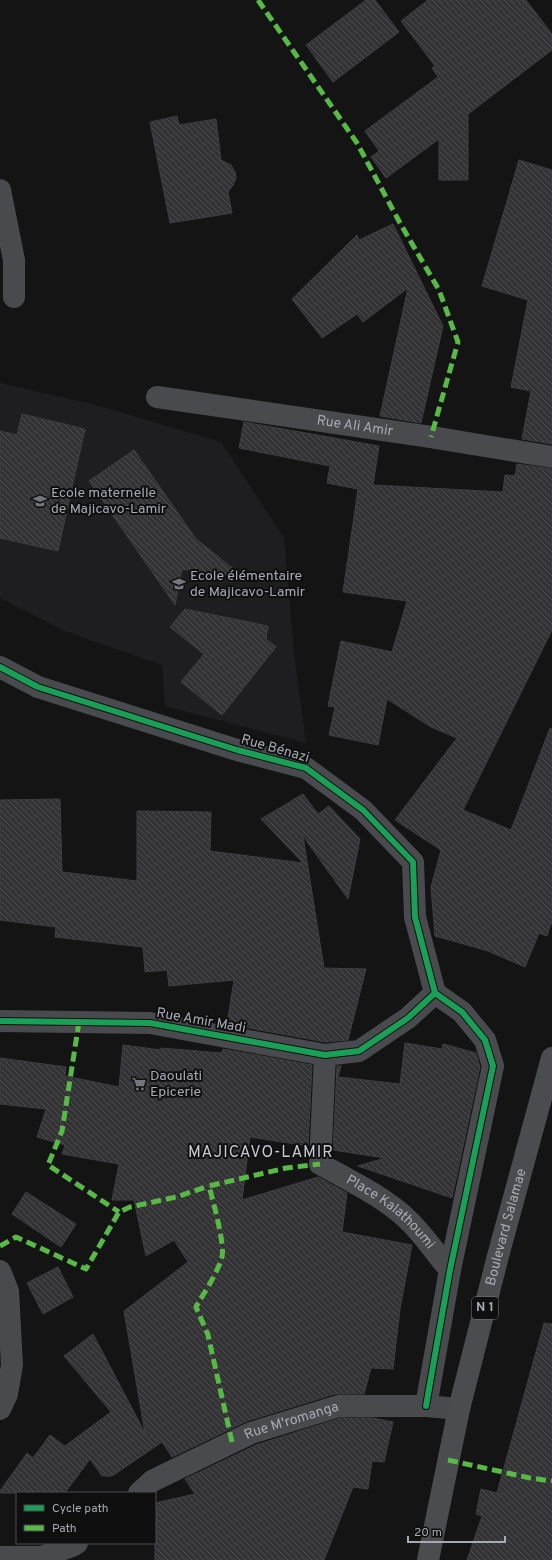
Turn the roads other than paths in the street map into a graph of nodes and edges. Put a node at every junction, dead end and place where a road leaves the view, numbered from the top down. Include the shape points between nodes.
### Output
1 (0, 190) edge
2 (14, 297) dead end
3 (157, 397) dead end
4 (552, 457) edge
5 (0, 667) edge
6 (435, 993) junction
7 (0, 1022) edge
8 (325, 1055) junction
9 (552, 1058) edge
10 (450, 1270) junction
11 (0, 1271) edge
12 (426, 1406) junction
13 (0, 1409) edge
14 (459, 1409) junction
15 (140, 1492) edge
16 (75, 1544) edge
17 (0, 1557) edge
18 (428, 1560) edge

1 - 2 street via 14,260
3 - 4 street, Rue Ali Amir
5 - 6 street, Rue Bénazi via 38,687 237,750 306,768 357,806 413,862 415,917
6 - 8 street via 408,1018 358,1051
6 - 10 street via 462,1012 485,1040 493,1066
7 - 8 street, Rue Amir Madi via 150,1023
8 - 10 street, Place Kalathoumi via 320,1164 397,1210
9 - 14 main road, Boulevard Salamae / N 1
10 - 12 street
11 - 13 street via 8,1291 12,1365 7,1394
12 - 14 street, Rue M'romanga
12 - 15 street, Rue M'romanga via 332,1408 251,1433 152,1481
14 - 18 main road, Boulevard Salamae / N 1
16 - 17 street via 42,1557

